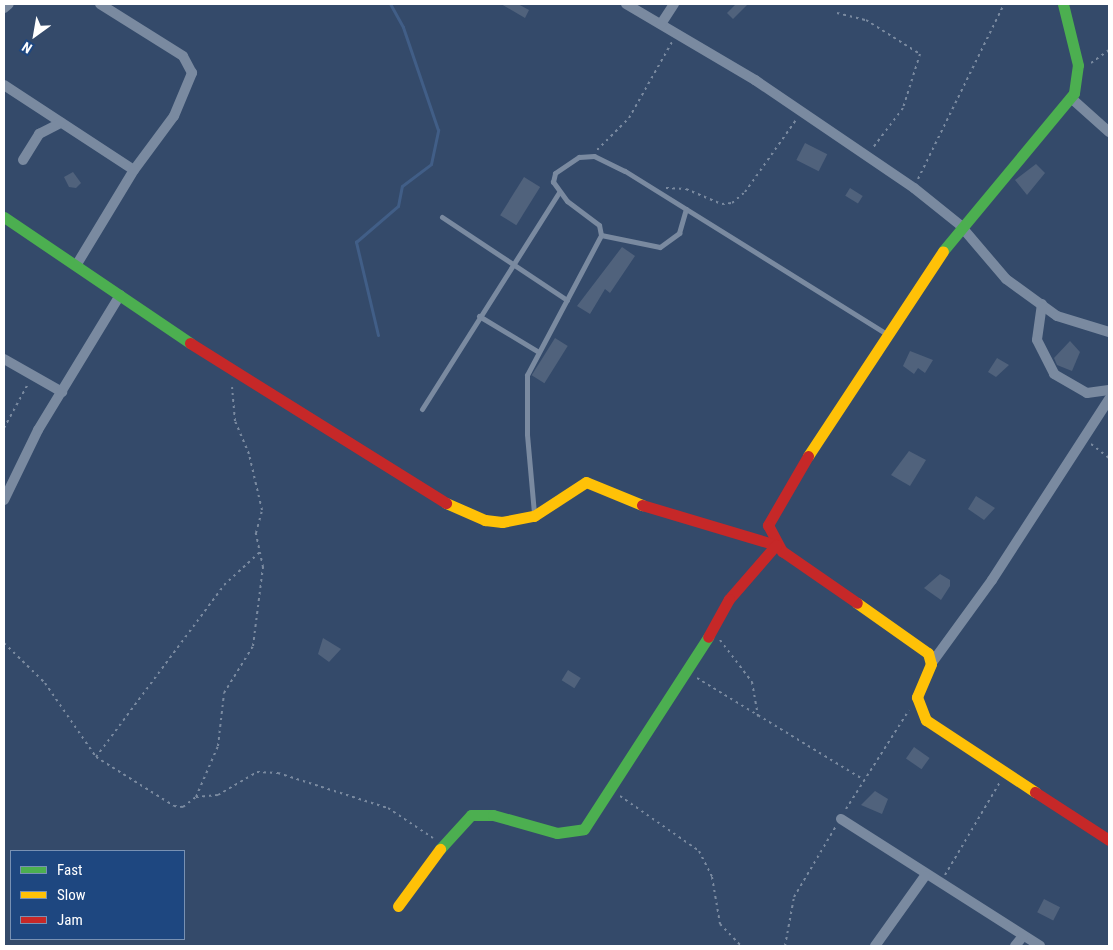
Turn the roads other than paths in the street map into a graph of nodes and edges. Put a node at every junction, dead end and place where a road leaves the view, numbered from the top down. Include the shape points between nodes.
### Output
1 (9, 4) edge
2 (100, 4) edge
3 (626, 4) edge
4 (674, 4) edge
5 (1063, 4) edge
6 (4, 8) edge
7 (661, 24) junction
8 (4, 85) edge
9 (1071, 98) junction
10 (61, 123) junction
11 (1109, 132) edge
12 (23, 160) dead end
13 (134, 170) junction
14 (559, 192) junction
15 (686, 209) junction
16 (4, 217) edge
17 (442, 217) dead end
18 (960, 226) junction
19 (602, 235) junction
20 (77, 264) junction
21 (511, 264) junction
22 (120, 295) junction
23 (567, 300) junction
24 (1042, 304) junction
25 (480, 316) junction
26 (1109, 332) edge
27 (887, 334) junction
28 (537, 352) junction
29 (4, 358) edge
30 (1109, 390) edge
31 (62, 392) junction
32 (1109, 399) edge
33 (422, 409) dead end
34 (4, 500) edge
35 (534, 516) junction
36 (776, 544) junction
37 (931, 664) junction
38 (840, 819) dead end
39 (1109, 840) edge
40 (925, 876) junction
41 (398, 906) dead end
42 (1023, 936) junction
43 (875, 946) edge
44 (1015, 946) edge
45 (1040, 946) edge

1 - 6 street
2 - 13 street via 183,56 192,68 180,104
3 - 7 street
4 - 7 street
5 - 9 street via 1079,71
7 - 18 street via 914,188
8 - 10 street
9 - 11 street
9 - 18 street
10 - 12 street via 39,134
10 - 13 street
13 - 20 street
14 - 15 lane via 552,179 555,173 589,155
14 - 19 lane via 599,225
14 - 21 lane
15 - 19 lane via 679,232 660,247
15 - 27 lane
16 - 20 street
17 - 21 lane
18 - 24 street via 1006,279
18 - 27 street
19 - 23 lane
20 - 22 street
21 - 23 lane
21 - 25 lane
22 - 31 street
22 - 35 street via 232,372 427,494 490,521
23 - 28 lane
24 - 26 street via 1064,320
24 - 30 street via 1037,340 1054,374 1087,393
25 - 28 lane
25 - 33 lane
27 - 36 street via 773,511 768,530
28 - 35 lane via 525,386
29 - 31 street
31 - 34 street
32 - 37 street via 1085,440
35 - 36 street via 586,482 674,518
36 - 37 street via 909,637 928,653
36 - 41 street via 729,599 688,672 612,791 577,832 557,833 477,813 460,822
37 - 39 street via 917,694 923,716
38 - 40 street
40 - 42 street
40 - 43 street
42 - 44 street
42 - 45 street

